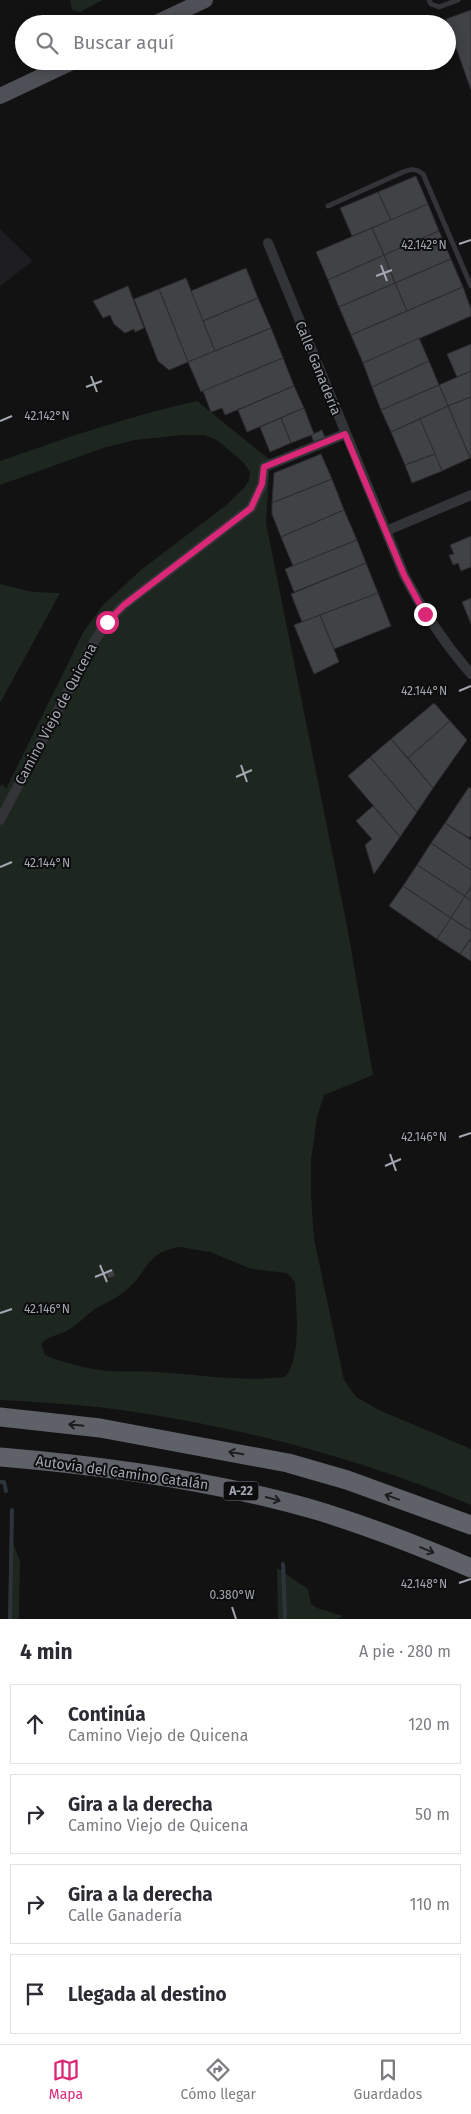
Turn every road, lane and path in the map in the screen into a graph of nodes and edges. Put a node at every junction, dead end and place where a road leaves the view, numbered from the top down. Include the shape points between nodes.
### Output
1 (205, 0) edge
2 (429, 0) edge
3 (458, 0) edge
4 (173, 15) edge
5 (55, 70) edge
6 (0, 96) edge
7 (328, 206) dead end
8 (268, 243) dead end
9 (471, 286) edge
10 (345, 434) junction
11 (471, 495) edge
12 (386, 531) junction
13 (471, 674) edge
14 (0, 820) edge
15 (0, 1417) edge
16 (0, 1457) edge
17 (471, 1525) edge
18 (471, 1568) edge

1 - 4 main road
2 - 3 lane via 430,4 439,7
5 - 6 main road
7 - 9 lane via 403,172 418,170 423,174
8 - 10 street, Calle Ganadería
10 - 12 street, Calle Ganadería
10 - 14 street, Camino Viejo de Quicena via 264,467 262,484 251,508 124,605 107,622
11 - 12 street
12 - 13 street, Calle Ganadería via 425,614 450,651
17 -> 15 highway via 347,1480 288,1463 100,1428
16 -> 18 highway, Autovía del Camino Catalán / A-22 via 115,1469 243,1491 402,1539

